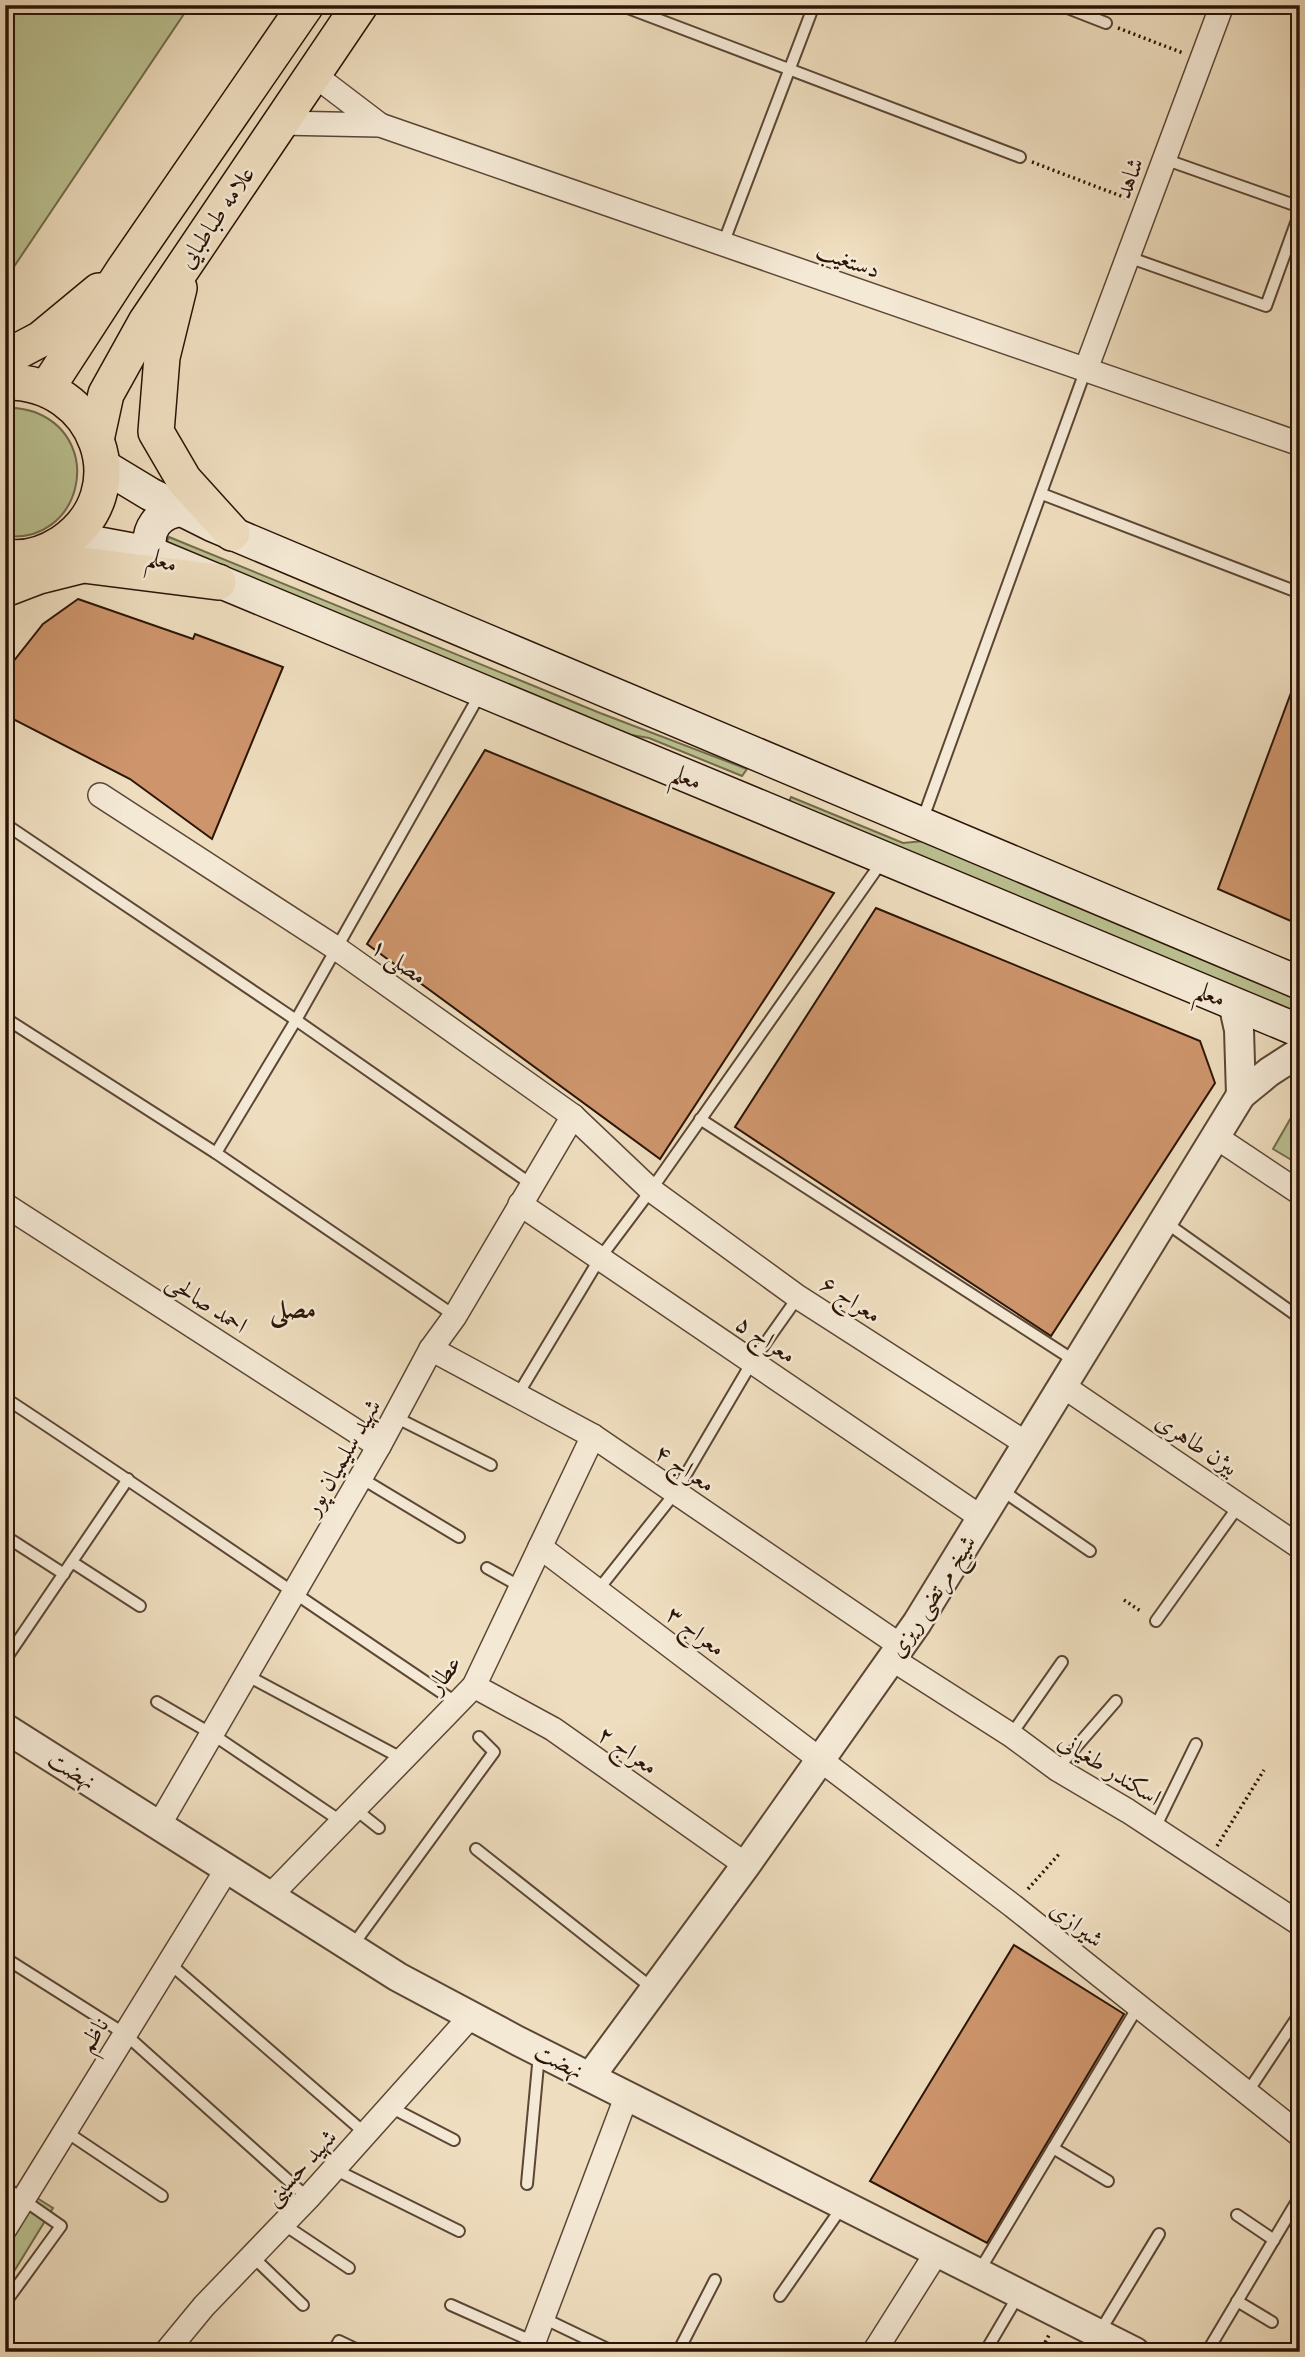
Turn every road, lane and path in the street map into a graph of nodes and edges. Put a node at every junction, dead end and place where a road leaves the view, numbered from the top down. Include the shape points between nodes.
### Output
1 (306, 5) edge
2 (360, 5) edge
3 (620, 5) edge
4 (814, 5) edge
5 (1060, 5) edge
6 (1222, 5) edge
7 (1107, 23) joint
8 (1201, 60) junction
9 (790, 70) junction
10 (313, 74) junction
11 (280, 123) junction
12 (380, 125) junction
13 (1020, 157) joint
14 (1164, 159) junction
15 (1147, 205) junction
16 (1300, 209) edge
17 (723, 244) junction
18 (1128, 257) junction
19 (185, 262) junction
20 (123, 271) junction
21 (98, 311) junction
22 (137, 339) junction
23 (5, 358) edge
24 (1086, 369) junction
25 (5, 382) edge
26 (47, 388) junction
27 (1300, 444) edge
28 (99, 452) junction
29 (1042, 494) junction
30 (182, 510) junction
31 (232, 533) junction
32 (70, 538) junction
33 (151, 553) junction
34 (7, 568) edge
35 (218, 582) junction
36 (1300, 593) edge
37 (482, 692) junction
38 (791, 769) junction
39 (100, 795) dead end
40 (774, 813) junction
41 (5, 824) edge
42 (920, 824) junction
43 (884, 858) junction
44 (336, 948) junction
45 (1300, 983) edge
46 (1233, 1003) junction
47 (5, 1018) edge
48 (296, 1020) junction
49 (1300, 1031) edge
50 (1300, 1052) edge
51 (1241, 1095) junction
52 (573, 1116) junction
53 (700, 1119) junction
54 (1216, 1137) junction
55 (216, 1153) junction
56 (531, 1184) junction
57 (652, 1190) junction
58 (1300, 1192) edge
59 (520, 1204) junction
60 (5, 1205) edge
61 (1164, 1221) junction
62 (600, 1258) junction
63 (799, 1297) junction
64 (455, 1316) junction
65 (1300, 1318) edge
66 (431, 1349) junction
67 (752, 1362) junction
68 (1070, 1374) junction
69 (517, 1396) junction
70 (5, 1398) edge
71 (395, 1417) junction
72 (593, 1436) junction
73 (1027, 1444) junction
74 (379, 1446) junction
75 (491, 1465) dead end
76 (361, 1478) junction
77 (128, 1479) junction
78 (1000, 1489) junction
79 (675, 1493) junction
80 (1240, 1504) junction
81 (982, 1518) junction
82 (5, 1536) edge
83 (459, 1537) dead end
84 (540, 1546) junction
85 (1300, 1547) edge
86 (1090, 1551) dead end
87 (72, 1562) junction
88 (487, 1568) dead end
89 (64, 1574) junction
90 (521, 1587) junction
91 (598, 1590) junction
92 (293, 1594) junction
93 (1124, 1600) dead end
94 (140, 1606) dead end
95 (1156, 1621) joint
96 (1300, 1629) edge
97 (1293, 1636) dead end
98 (896, 1652) junction
99 (5, 1660) edge
100 (1062, 1662) dead end
101 (246, 1675) junction
102 (474, 1686) junction
103 (1116, 1701) dead end
104 (157, 1702) dead end
105 (457, 1703) junction
106 (5, 1728) edge
107 (212, 1734) junction
108 (1010, 1735) junction
109 (479, 1737) dead end
110 (1196, 1744) dead end
111 (820, 1758) junction
112 (403, 1759) junction
113 (1057, 1769) junction
114 (1264, 1770) dead end
115 (349, 1815) junction
116 (159, 1825) junction
117 (379, 1828) dead end
118 (1155, 1828) junction
119 (476, 1849) dead end
120 (1060, 1853) dead end
121 (1207, 1863) junction
122 (746, 1865) junction
123 (226, 1869) junction
124 (270, 1896) junction
125 (1013, 1906) junction
126 (1300, 1924) edge
127 (351, 1947) junction
128 (5, 1958) edge
129 (169, 1963) junction
130 (654, 1989) junction
131 (1139, 2005) junction
132 (1300, 2012) edge
133 (471, 2016) junction
134 (125, 2034) junction
135 (539, 2051) junction
136 (590, 2077) junction
137 (1247, 2093) junction
138 (627, 2095) junction
139 (390, 2107) junction
140 (65, 2131) junction
141 (366, 2134) junction
142 (1300, 2135) edge
143 (454, 2140) dead end
144 (1053, 2148) junction
145 (334, 2169) junction
146 (1108, 2181) dead end
147 (527, 2184) dead end
148 (15, 2193) edge
149 (162, 2196) dead end
150 (1300, 2196) edge
151 (308, 2198) junction
152 (844, 2205) junction
153 (1237, 2215) dead end
154 (283, 2224) junction
155 (5, 2229) edge
156 (458, 2231) dead end
157 (1159, 2234) dead end
158 (1274, 2240) junction
159 (937, 2252) junction
160 (252, 2256) junction
161 (349, 2268) dead end
162 (978, 2273) junction
163 (715, 2280) dead end
164 (1019, 2293) junction
165 (780, 2296) dead end
166 (1237, 2301) junction
167 (5, 2303) edge
168 (303, 2305) dead end
169 (452, 2305) dead end
170 (543, 2318) junction
171 (1272, 2322) dead end
172 (1099, 2333) junction
173 (336, 2347) edge
174 (532, 2347) edge
175 (166, 2352) edge
176 (362, 2352) edge
177 (614, 2352) edge
178 (678, 2352) edge
179 (874, 2352) edge
180 (985, 2352) edge
181 (1135, 2352) edge
182 (1207, 2352) edge

1 - 20 main road, علامه طباطبایی
2 - 10 main road, علامه طباطبایی
3 - 9 lane
4 - 9 lane
5 - 7 lane
6 - 8 street, شاهد
7 - 8 path
8 - 14 street, شاهد
9 - 13 lane
9 - 17 lane
10 - 11 main road, علامه طباطبایی
10 - 12 street
11 - 12 street
11 - 19 main road, علامه طباطبایی
12 - 17 street, دستغیب
13 - 15 path
14 - 15 street, شاهد
14 - 16 lane
15 - 18 street, شاهد
16 - 18 lane via 1266,306
17 - 24 street, دستغیب
18 - 24 street, شاهد
19 - 22 main road, علامه طباطبایی
19 - 31 main road via 162,357 156,432 184,480
20 - 21 main road, علامه طباطبایی
20 - 23 main road via 41,339
21 - 22 main road via 95,322 106,342 128,345
21 - 26 main road, علامه طباطبایی
22 - 28 main road, علامه طباطبایی via 106,394
24 - 27 street, دستغیب
24 - 29 lane
25 - 26 main road
26 - 28 main road via 68,400 85,418
28 - 30 main road, معلم
28 - 32 main road, علامه طباطبایی via 99,492 88,517
29 - 36 lane
29 - 42 lane
30 - 31 main road, معلم
30 - 33 main road via 166,513 154,524 149,538
31 - 38 main road, معلم
32 - 33 main road, معلم
32 - 34 main road
33 - 35 main road, معلم
34 - 35 main road via 39,576 83,565
35 - 37 main road, معلم
37 - 40 main road, معلم
37 - 44 lane
38 - 40 main road
38 - 42 main road, معلم
39 - 44 street, مصلی ۱
40 - 43 main road, معلم
41 - 48 lane
42 - 45 main road, معلم
43 - 46 main road, معلم
43 - 53 lane
44 - 48 lane
44 - 52 street, مصلی ۱
46 - 49 main road, معلم
46 - 51 street via 1239,1030
47 - 55 lane
48 - 55 lane
48 - 56 lane
50 - 51 street, شیخ مرتضی ریزی
51 - 54 street, شیخ مرتضی ریزی
52 - 56 street, شهید سلیمیان پور
52 - 57 street, مصلی ۱
53 - 57 lane
53 - 68 lane
54 - 58 street
54 - 61 street, شیخ مرتضی ریزی
55 - 64 lane
56 - 59 street, شهید سلیمیان پور
57 - 62 lane
57 - 63 street, معراج ۶
59 - 62 street, معراج ۵
59 - 64 street, شهید سلیمیان پور
60 - 74 street, احمد صالحی
61 - 65 lane
61 - 68 street, شیخ مرتضی ریزی
62 - 67 street, معراج ۵
62 - 69 lane
63 - 67 lane
63 - 73 street, معراج ۶
64 - 66 street, شهید سلیمیان پور
66 - 69 street, معراج ۴
66 - 71 street, شهید سلیمیان پور
67 - 79 lane
67 - 81 street, معراج ۵
68 - 73 street, شیخ مرتضی ریزی
68 - 80 street, بیژن طاهری
69 - 72 street, معراج ۴
70 - 77 lane
71 - 74 street, شهید سلیمیان پور
71 - 75 lane
72 - 79 street, معراج ۴
72 - 84 street, عطار
73 - 78 street, شیخ مرتضی ریزی
74 - 76 street, شهید سلیمیان پور
76 - 83 lane
76 - 92 street, شهید سلیمیان پور
77 - 87 lane
77 - 92 lane
78 - 81 street, شیخ مرتضی ریزی
78 - 86 lane
79 - 91 lane
79 - 98 street, معراج ۴
80 - 85 street, بیژن طاهری
80 - 95 lane
81 - 98 street, شیخ مرتضی ریزی
82 - 89 lane
84 - 90 street, عطار
84 - 91 street, معراج ۳
87 - 89 lane
87 - 94 lane
88 - 90 lane
89 - 99 lane
90 - 102 street, عطار
91 - 111 street, معراج ۳
92 - 101 street, شهید سلیمیان پور
92 - 105 lane
93 - 95 path
96 - 97 path
98 - 108 street, اسکندر طغیانی
98 - 111 street, شیخ مرتضی ریزی
100 - 108 lane
101 - 107 street, شهید سلیمیان پور
101 - 112 lane
102 - 105 street, عطار
102 - 122 street, معراج ۲ via 553,1729
103 - 113 lane
104 - 107 lane
105 - 112 street, عطار
106 - 116 street, نهضت
107 - 115 lane
107 - 116 street, شهید سلیمیان پور
108 - 113 street, اسکندر طغیانی
109 - 127 lane via 494,1752
110 - 118 lane
111 - 122 street, شیخ مرتضی ریزی
111 - 125 street, شیرازی
112 - 115 street, عطار
113 - 118 street, اسکندر طغیانی
114 - 121 path
115 - 117 lane
115 - 124 street, عطار
116 - 123 street, نهضت
118 - 121 street, اسکندر طغیانی
119 - 130 lane
120 - 125 path
121 - 126 street, اسکندر طغیانی
122 - 130 street, شیخ مرتضی ریزی
123 - 124 street, نهضت
123 - 129 street, ناظم
124 - 127 street, نهضت
125 - 131 street, شیرازی
127 - 133 street, نهضت
128 - 134 lane
129 - 134 street, ناظم
129 - 141 lane
130 - 136 street, شیخ مرتضی ریزی
131 - 137 street, شیرازی
131 - 144 lane
132 - 137 lane
133 - 135 street, نهضت
133 - 139 street, شهید حسینی
134 - 140 street, ناظم
134 - 151 lane
135 - 136 street, نهضت
135 - 147 lane
136 - 138 street, نهضت
137 - 142 street, شیرازی
138 - 152 street, نهضت
138 - 170 street
139 - 141 street, شهید حسینی
139 - 143 lane
140 - 148 street, ناظم
140 - 149 lane
141 - 145 street, شهید حسینی
144 - 146 lane
144 - 162 lane
145 - 151 street, شهید حسینی
145 - 156 lane
148 - 155 street, ناظم
148 - 167 lane via 61,2227
150 - 158 lane
151 - 154 street, شهید حسینی
152 - 159 street, نهضت
152 - 165 lane
153 - 158 lane
154 - 160 street, شهید حسینی
154 - 161 lane
157 - 172 lane
158 - 166 lane
159 - 162 street, نهضت
159 - 179 street
160 - 168 lane
160 - 175 street, شهید حسینی
162 - 164 street, نهضت
163 - 178 lane
164 - 172 street, نهضت
164 - 180 lane
166 - 171 lane
166 - 182 lane
169 - 174 lane
170 - 174 street
170 - 177 lane
172 - 181 street, نهضت
173 - 176 lane

